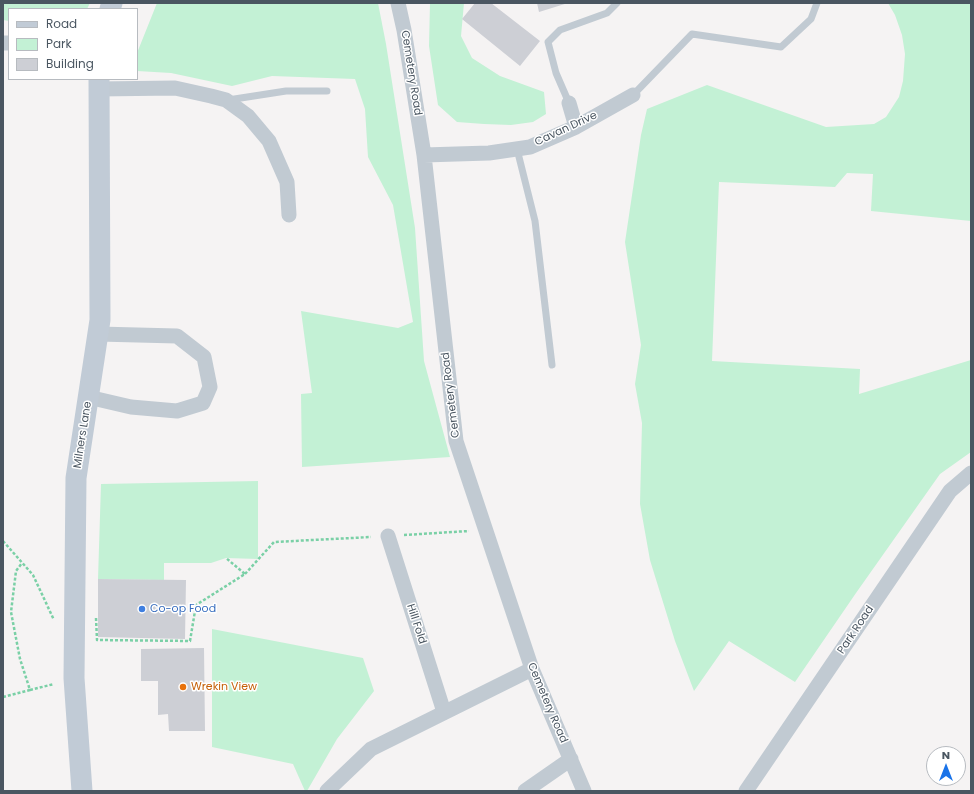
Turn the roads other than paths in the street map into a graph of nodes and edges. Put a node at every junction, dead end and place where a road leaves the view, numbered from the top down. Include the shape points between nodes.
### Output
1 (398, 3) edge
2 (617, 3) edge
3 (817, 3) edge
4 (99, 84) edge
5 (327, 90) dead end
6 (633, 95) joint
7 (226, 100) junction
8 (569, 103) joint
9 (576, 126) junction
10 (517, 149) junction
11 (424, 155) junction
12 (289, 215) dead end
13 (98, 334) junction
14 (552, 365) dead end
15 (88, 397) junction
16 (971, 473) edge
17 (388, 536) road end
18 (532, 669) junction
19 (444, 712) junction
20 (571, 759) junction
21 (82, 791) edge
22 (327, 791) edge
23 (525, 791) edge
24 (584, 791) edge
25 (746, 791) edge

1 - 11 street, Cemetery Road
2 - 8 lane via 607,13 560,30 548,42 556,73
3 - 6 lane via 811,19 781,47 692,34
4 - 7 street via 174,88
4 - 13 street, Milners Lane
5 - 7 lane via 286,91
6 - 9 street, Cavan Drive
7 - 12 street via 248,116 269,141 287,182
8 - 9 street
9 - 10 street, Cavan Drive via 530,147
10 - 11 street, Cavan Drive via 490,153
10 - 14 lane via 535,221
11 - 18 street, Cemetery Road via 456,441
13 - 15 street, Milners Lane
13 - 15 street via 177,336 204,358 210,387 203,403 177,411 131,407
15 - 21 street, Milners Lane via 76,478 74,678
16 - 25 street, Park Road via 950,491
17 - 19 street, Hill Fold
18 - 19 street
18 - 20 street, Cemetery Road
19 - 22 street via 371,749
20 - 23 street
20 - 24 street, Cemetery Road

